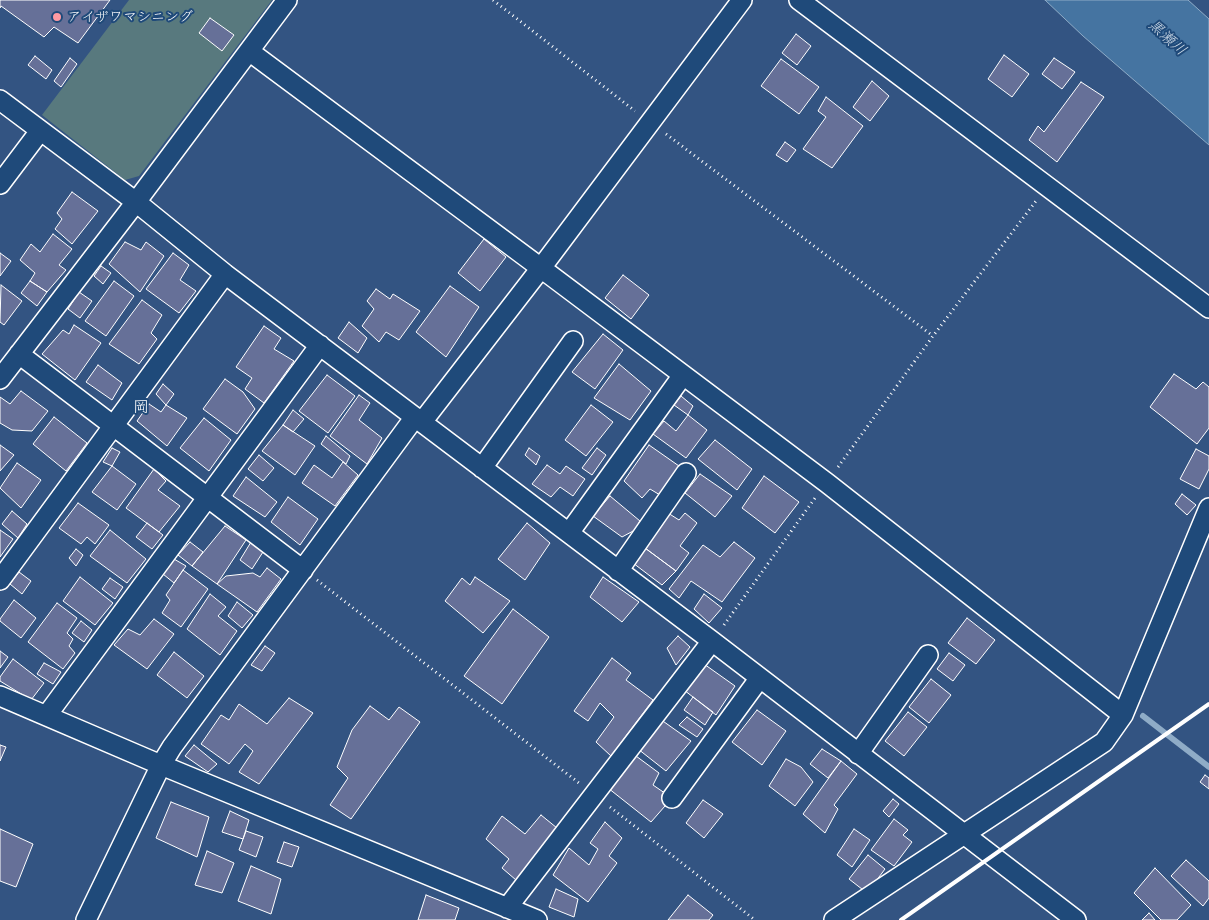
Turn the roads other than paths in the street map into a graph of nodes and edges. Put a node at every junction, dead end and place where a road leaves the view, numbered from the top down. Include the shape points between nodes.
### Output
1 (287, 0) edge
2 (742, 0) edge
3 (799, 0) edge
4 (248, 51) junction
5 (0, 100) edge
6 (40, 131) junction
7 (0, 184) edge
8 (136, 202) junction
9 (542, 268) junction
10 (225, 274) junction
11 (1209, 308) edge
12 (573, 341) dead end
13 (320, 346) junction
14 (19, 354) junction
15 (683, 374) junction
16 (0, 379) edge
17 (418, 420) junction
18 (114, 425) junction
19 (482, 468) junction
20 (686, 473) dead end
21 (209, 497) junction
22 (1209, 508) edge
23 (569, 533) junction
24 (303, 570) junction
25 (618, 571) junction
26 (0, 580) edge
27 (712, 641) junction
28 (928, 655) dead end
29 (759, 678) junction
30 (0, 696) edge
31 (47, 715) junction
32 (1123, 715) junction
33 (858, 754) junction
34 (161, 765) junction
35 (672, 798) dead end
36 (964, 835) junction
37 (507, 908) junction
38 (1064, 917) edge
39 (86, 920) edge
40 (537, 920) edge
41 (834, 920) edge

1 - 4 street
2 - 9 street
3 - 11 street
4 - 8 street
4 - 9 street
5 - 6 street
6 - 7 street
6 - 8 street
8 - 10 street
8 - 14 street
9 - 15 street
9 - 17 street
10 - 13 street
10 - 18 street
12 - 19 street
13 - 17 street
13 - 21 street
14 - 16 street
14 - 18 street
15 - 23 street
15 - 32 street
17 - 19 street
17 - 24 street
18 - 21 street
18 - 26 street
19 - 23 street
20 - 25 street
21 - 24 street
21 - 31 street
22 - 32 street
23 - 25 street
24 - 34 street
25 - 27 street
27 - 29 street
27 - 37 street
28 - 33 street
29 - 33 street
29 - 35 street
30 - 31 street
31 - 34 street
32 - 36 street via 1104,742
33 - 36 street
34 - 37 street
34 - 39 street
36 - 38 street
36 - 41 street
37 - 40 street

